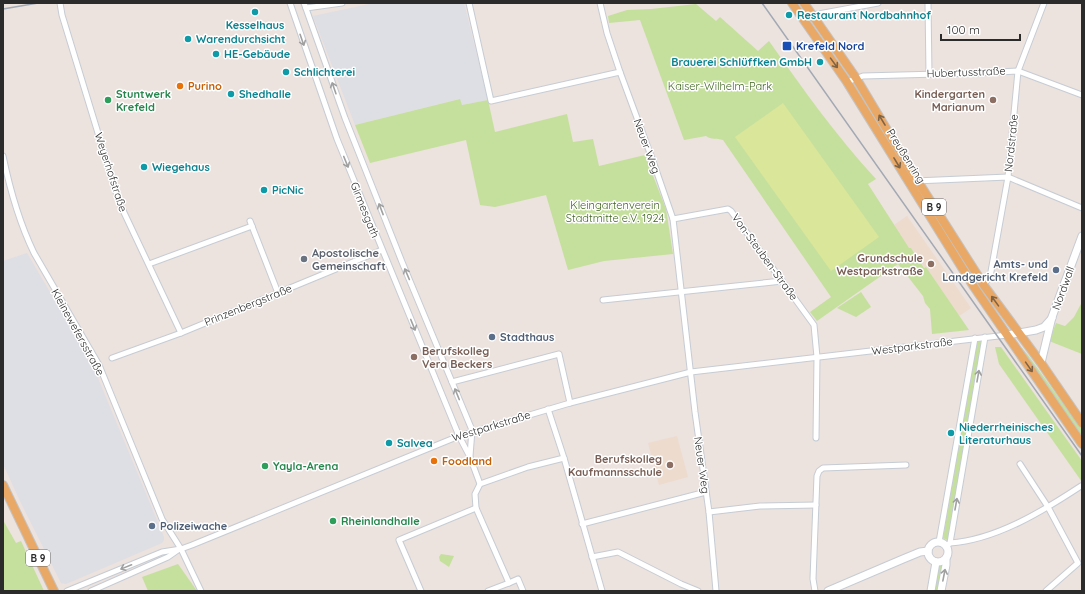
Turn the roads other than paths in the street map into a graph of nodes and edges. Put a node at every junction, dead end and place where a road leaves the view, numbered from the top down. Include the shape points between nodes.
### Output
1 (60, 3) edge
2 (290, 3) edge
3 (342, 3) edge
4 (469, 3) edge
5 (600, 3) edge
6 (792, 3) edge
7 (804, 3) edge
8 (878, 3) edge
9 (928, 3) edge
10 (1044, 3) edge
11 (305, 6) edge
12 (812, 16) junction
13 (804, 20) junction
14 (1018, 71) junction
15 (620, 72) junction
16 (929, 74) junction
17 (856, 78) junction
18 (847, 82) junction
19 (1082, 95) edge
20 (3, 156) edge
21 (1008, 177) junction
22 (913, 182) junction
23 (1082, 208) edge
24 (673, 219) junction
25 (1082, 236) edge
26 (382, 250) junction
27 (149, 264) junction
28 (782, 281) junction
29 (983, 285) junction
30 (682, 292) junction
31 (278, 293) junction
32 (603, 300) dead end
33 (1052, 317) junction
34 (182, 333) junction
35 (1018, 333) junction
36 (1007, 335) junction
37 (985, 337) junction
38 (975, 338) junction
39 (817, 357) junction
40 (112, 358) dead end
41 (1041, 363) junction
42 (691, 372) junction
43 (452, 382) junction
44 (570, 402) junction
45 (548, 409) junction
46 (1082, 423) edge
47 (472, 430) junction
48 (458, 436) junction
49 (816, 438) dead end
50 (1082, 444) edge
51 (470, 457) junction
52 (564, 458) junction
53 (1020, 464) dead end
54 (906, 465) dead end
55 (480, 484) junction
56 (3, 485) edge
57 (1081, 486) dead end
58 (706, 492) junction
59 (816, 505) junction
60 (1048, 507) junction
61 (476, 508) junction
62 (708, 512) junction
63 (582, 524) junction
64 (945, 544) junction
65 (181, 549) junction
66 (928, 551) junction
67 (592, 557) junction
68 (946, 559) junction
69 (936, 562) junction
70 (508, 583) junction
71 (54, 591) edge
72 (67, 591) edge
73 (91, 591) edge
74 (202, 591) edge
75 (421, 591) edge
76 (488, 591) edge
77 (523, 591) edge
78 (602, 591) edge
79 (698, 591) edge
80 (716, 591) edge
81 (815, 591) edge
82 (828, 591) edge
83 (931, 591) edge
84 (941, 591) edge
85 (1046, 591) edge

1 - 27 street, Weyerhofstraße via 118,202
2 -> 26 street, Girmesgath via 337,139
3 - 11 street
4 - 15 street via 491,101
5 - 15 street, Neuer Weg
6 - 13 main road, B 9
7 - 12 main road, B 9
8 - 12 street
9 - 16 street
10 - 14 street, Nordstraße
43 -> 11 street, Girmesgath via 345,118
12 - 13 street
12 - 17 main road, Preußenring / B 9
13 -> 18 main road, Preußenring / B 9
14 - 16 street, Hubertusstraße
14 - 19 street, Hubertusstraße
14 - 21 street, Nordstraße
15 - 24 street, Neuer Weg
16 - 17 street, Hubertusstraße
17 - 18 street, Hubertusstraße
22 -> 17 main road, Preußenring / B 9
18 -> 22 main road, Preußenring / B 9
20 - 65 street, Kleinewefersstraße via 26,237 99,365 162,519
21 - 22 street
21 - 23 street
21 - 29 street, Nordstraße via 990,277
22 - 29 main road, Preußenring / B 9
22 - 36 main road, Preußenring / B 9 via 974,287
24 - 28 street, Von-Steuben-Straße via 728,209
24 - 30 street, Neuer Weg
25 - 33 street, Nordwall
26 - 31 street, Prinzenbergstraße
26 -> 48 street, Girmesgath
27 - 31 street via 251,224
27 - 34 street, Weyerhofstraße
28 - 30 street
28 - 39 street, Von-Steuben-Straße via 814,325
35 -> 29 main road, Preußenring / B 9
30 - 32 street
30 - 42 street, Neuer Weg
31 - 34 street, Prinzenbergstraße
33 - 35 street, Nordwall via 1044,327
33 - 41 street, Nordwall
34 - 40 street, Prinzenbergstraße
35 - 36 street, Nordwall
35 - 41 main road, Preußenring / B 9
36 - 37 street, Westparkstraße
36 -> 50 main road, Preußenring / B 9
37 - 38 street, Westparkstraße
64 -> 37 street
38 - 39 street, Westparkstraße
38 - 64 street
39 - 42 street, Westparkstraße
39 - 49 street
41 - 46 main road, Preußenring / B 9
42 - 44 street, Westparkstraße
42 - 58 street, Neuer Weg
43 - 44 street via 559,354
47 -> 43 street, Girmesgath
44 - 45 street, Westparkstraße
45 - 47 street, Westparkstraße
45 - 52 street
47 - 48 street, Westparkstraße
47 - 51 street
48 - 51 street, Girmesgath
48 - 65 street, Westparkstraße
51 - 55 street, Girmesgath
52 - 55 street via 528,467
52 - 63 street
53 - 60 street
54 - 59 street via 823,468 817,476
55 - 61 street via 475,494
56 - 71 main road, B 9
57 - 60 street
58 - 62 street, Neuer Weg
58 - 63 street
59 - 62 street via 760,506
59 - 81 street via 813,579
60 - 64 street via 972,540
60 - 85 street via 1078,564
61 - 70 street
61 - 75 street via 399,540
62 - 80 street, Neuer Weg
63 - 67 street
64 - 66 street via 932,544
64 - 68 street via 948,552
65 -> 72 street, Westparkstraße via 162,552
65 - 73 street, Westparkstraße
65 - 74 street, Kleinewefersstraße
66 - 69 street via 930,558
66 - 82 street via 920,552
67 - 78 street
67 - 79 street via 618,552
68 - 69 street
84 -> 68 street
69 - 83 street
70 - 76 street
70 - 77 street via 518,579

